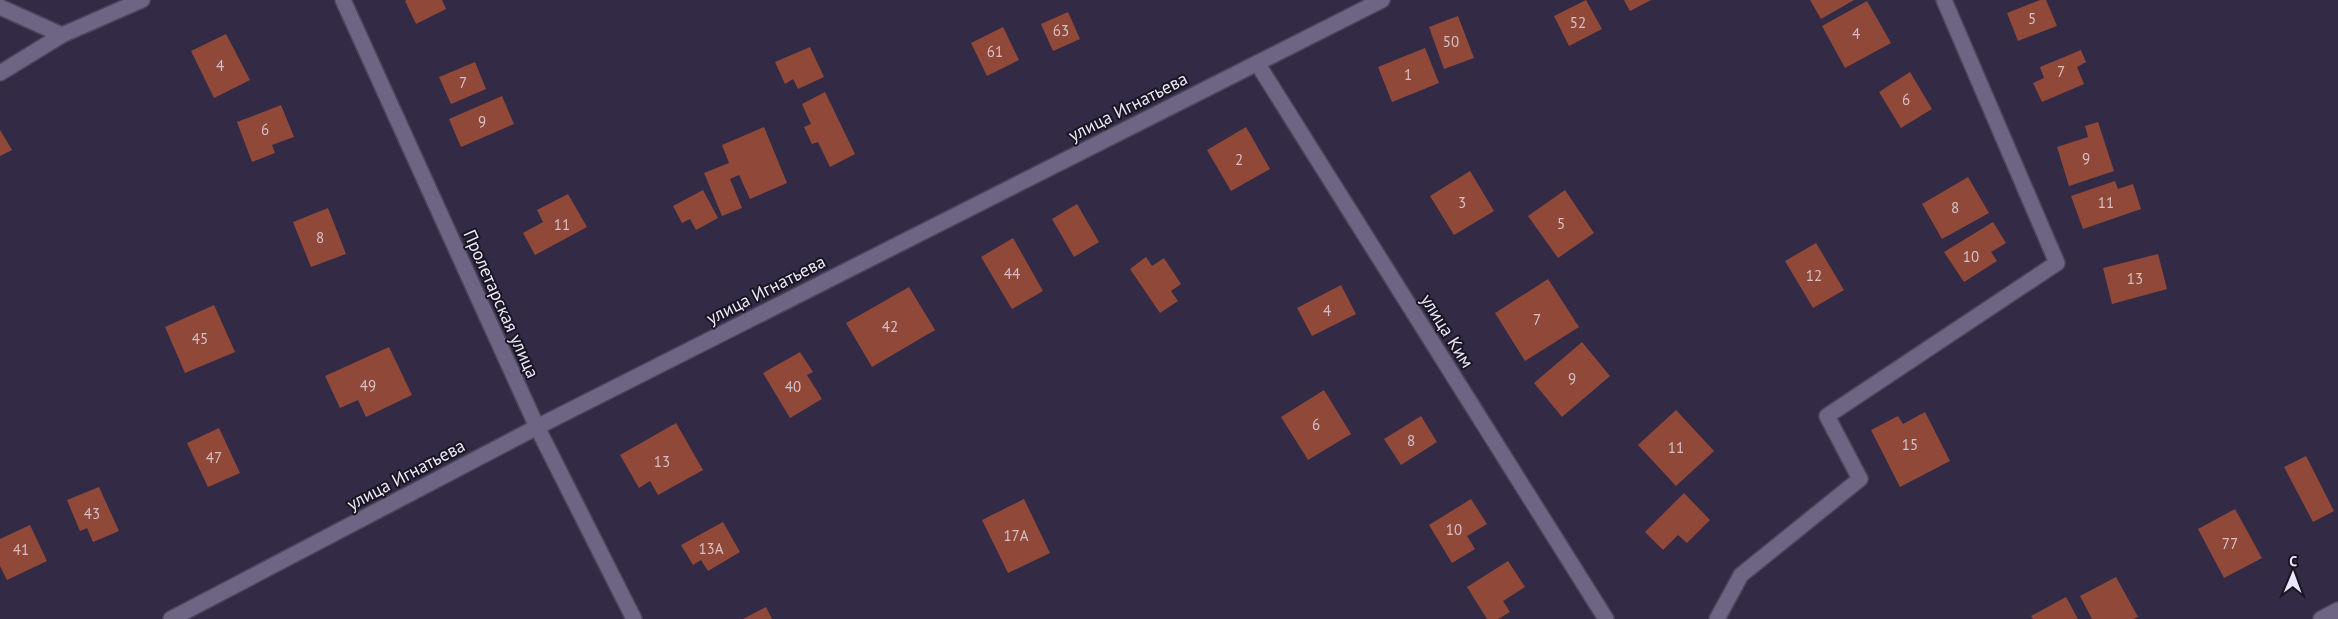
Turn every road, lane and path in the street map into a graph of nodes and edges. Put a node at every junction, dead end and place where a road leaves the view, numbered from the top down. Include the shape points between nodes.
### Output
1 (142, 0) edge
2 (343, 0) edge
3 (1382, 0) edge
4 (1944, 0) edge
5 (0, 7) edge
6 (62, 35) junction
7 (1256, 63) junction
8 (0, 73) edge
9 (537, 427) junction
10 (2338, 610) edge
11 (171, 619) edge
12 (634, 619) edge
13 (1606, 619) edge
14 (1717, 619) edge
15 (2322, 619) edge

1 - 6 street
2 - 9 street, Пролетарская улица
3 - 7 street, улица Игнатьева
4 - 14 street via 2057,263 1827,416 1860,479 1742,575
5 - 6 street
6 - 8 street
7 - 9 street, улица Игнатьева
7 - 13 street, улица Ким
9 - 11 street, улица Игнатьева
9 - 12 street, Пролетарская улица
10 - 15 street

